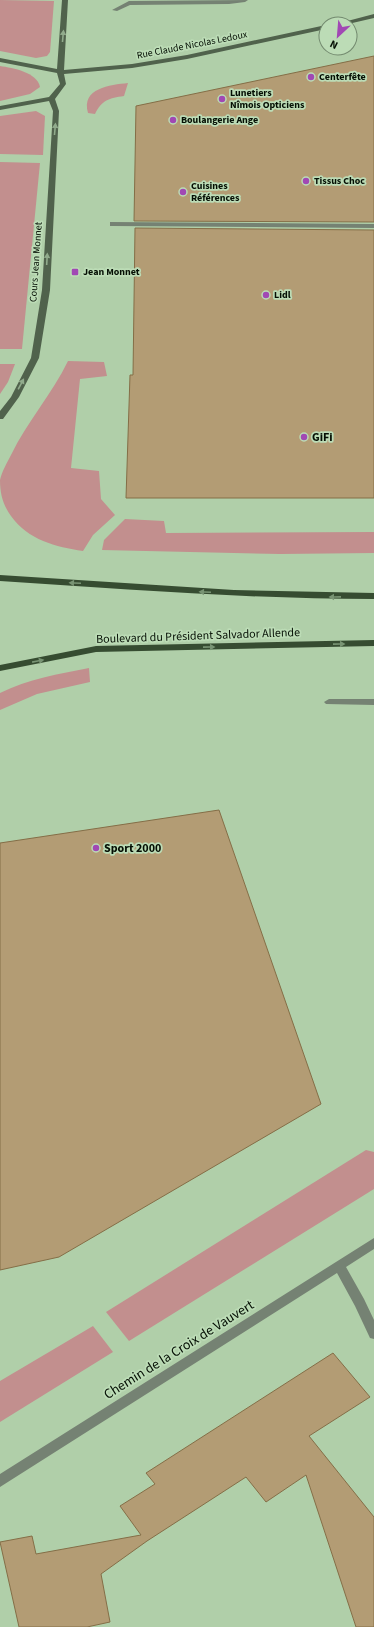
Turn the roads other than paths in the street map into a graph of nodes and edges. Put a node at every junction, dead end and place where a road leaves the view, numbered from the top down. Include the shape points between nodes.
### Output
1 (65, 0) edge
2 (243, 0) edge
3 (115, 10) dead end
4 (374, 16) edge
5 (358, 20) edge
6 (318, 29) edge
7 (0, 60) edge
8 (60, 72) junction
9 (51, 99) junction
10 (0, 108) edge
11 (113, 224) dead end
12 (374, 226) edge
13 (0, 417) edge
14 (0, 578) edge
15 (374, 596) edge
16 (374, 643) edge
17 (0, 668) edge
18 (328, 702) dead end
19 (374, 702) edge
20 (374, 1243) edge
21 (339, 1266) junction
22 (374, 1334) edge
23 (0, 1481) edge

8 -> 1 main road
2 - 3 street via 129,3
4 - 5 main road
6 - 8 main road, Rue Claude Nicolas Ledoux via 186,57 132,66
7 - 8 main road, Rue Claude Nicolas Ledoux
8 - 9 main road via 63,84
9 - 10 main road
13 -> 9 main road, Cours Jean Monnet via 35,358 37,347 46,290 56,111
11 - 12 street
15 -> 14 main road via 302,597
17 -> 16 main road, Boulevard du Président Salvador Allende via 96,649
18 - 19 street
20 - 21 street, Chemin de la Croix de Vauvert
21 - 22 street
21 - 23 street, Chemin de la Croix de Vauvert

